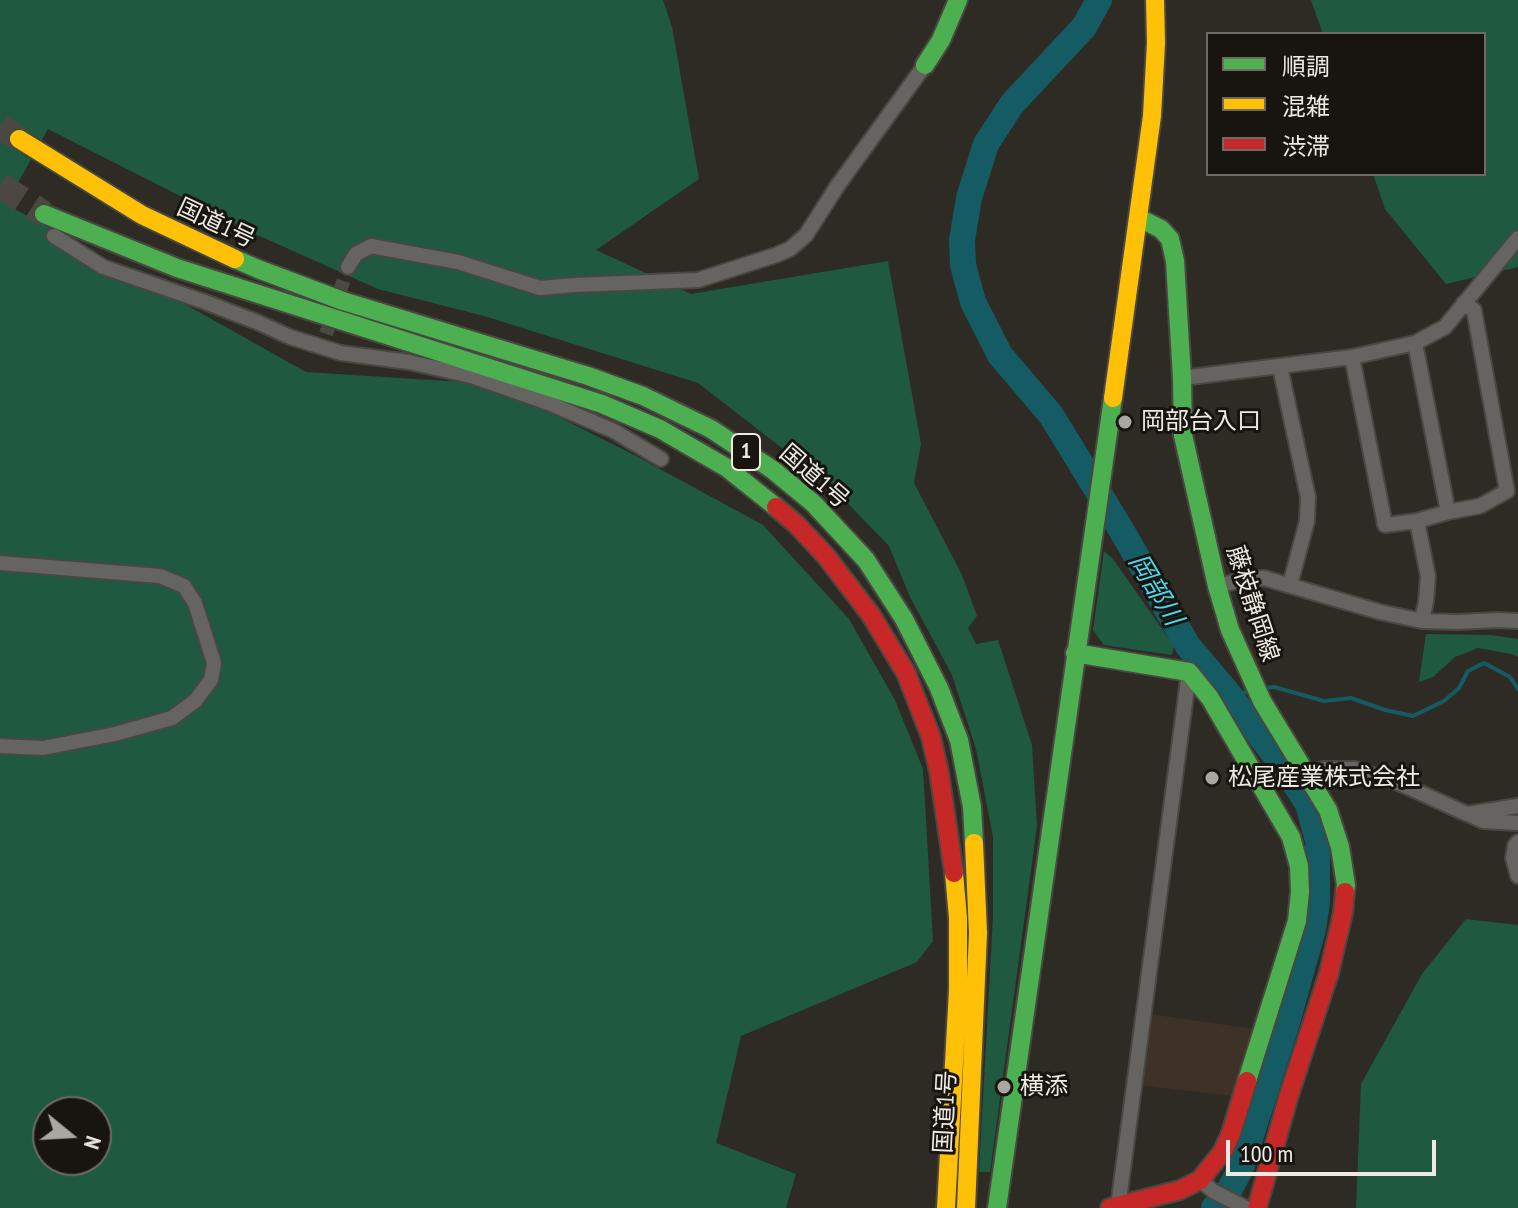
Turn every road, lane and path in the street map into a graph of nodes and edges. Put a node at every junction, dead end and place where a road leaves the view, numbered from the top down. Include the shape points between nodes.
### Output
1 (958, 0) edge
2 (1155, 0) edge
3 (925, 65) joint
4 (19, 139) tunnel mouth
5 (44, 214) tunnel mouth
6 (1139, 218) junction
7 (54, 236) dead end
8 (1518, 238) edge
9 (348, 267) tunnel mouth
10 (1463, 304) junction
11 (1415, 343) junction
12 (1352, 357) junction
13 (1280, 367) junction
14 (1182, 378) junction
15 (661, 459) dead end
16 (1448, 512) junction
17 (1417, 521) junction
18 (0, 563) edge
19 (1290, 585) junction
20 (1217, 586) junction
21 (1422, 621) junction
22 (1518, 621) edge
23 (1075, 653) junction
24 (1189, 672) junction
25 (0, 746) edge
26 (1307, 775) junction
27 (1518, 806) edge
28 (1467, 814) junction
29 (1518, 823) edge
30 (1518, 842) edge
31 (1518, 876) edge
32 (958, 1170) junction
33 (1207, 1186) junction
34 (1114, 1207) edge
35 (1248, 1207) edge
36 (946, 1208) edge
37 (966, 1208) edge
38 (997, 1208) edge

1 - 3 main road
2 - 6 main road via 1152,116
3 - 9 street via 806,235 776,255 698,280 540,288 458,262 371,246 356,254
4 - 32 main road, 国道1号 / 1 via 142,215 258,269 343,301 588,376 711,429 813,503 866,560 939,688 959,740 972,807 978,933
5 - 32 main road, 国道1号 / 1 via 177,268 602,404 660,429 727,468 796,524 889,643 931,737 958,918
6 - 14 main road, 藤枝静岡線 via 1170,239
6 - 23 main road
7 - 15 street via 103,267 324,341 341,353 471,376 551,404 614,431
8 - 10 street
10 - 11 street via 1445,327
10 - 16 street via 1474,310 1507,491 1480,506
11 - 12 street
11 - 16 street
12 - 13 street
12 - 17 street via 1385,525
13 - 14 street
13 - 19 street via 1308,497
14 - 20 main road, 藤枝静岡線 via 1183,435
16 - 17 street
17 - 21 street via 1428,576
18 - 25 street via 160,576 184,586 195,603 214,663 211,680 195,701 172,718 43,748
19 - 20 street via 1264,578
19 - 21 street
20 - 26 main road, 藤枝静岡線 via 1249,676
21 - 22 street
23 - 24 main road
23 - 38 main road
24 - 33 main road via 1210,698 1291,837 1300,892 1297,921 1231,1133
24 - 34 street
26 - 28 street via 1355,769
26 - 35 main road, 藤枝静岡線 via 1328,810 1340,847 1346,885 1343,913 1329,973
27 - 28 street
28 - 29 street via 1483,821
30 - 31 street via 1513,858
32 - 36 main road, 国道1号 / 1
32 - 37 main road, 国道1号 / 1
33 - 34 main road
33 - 35 street

